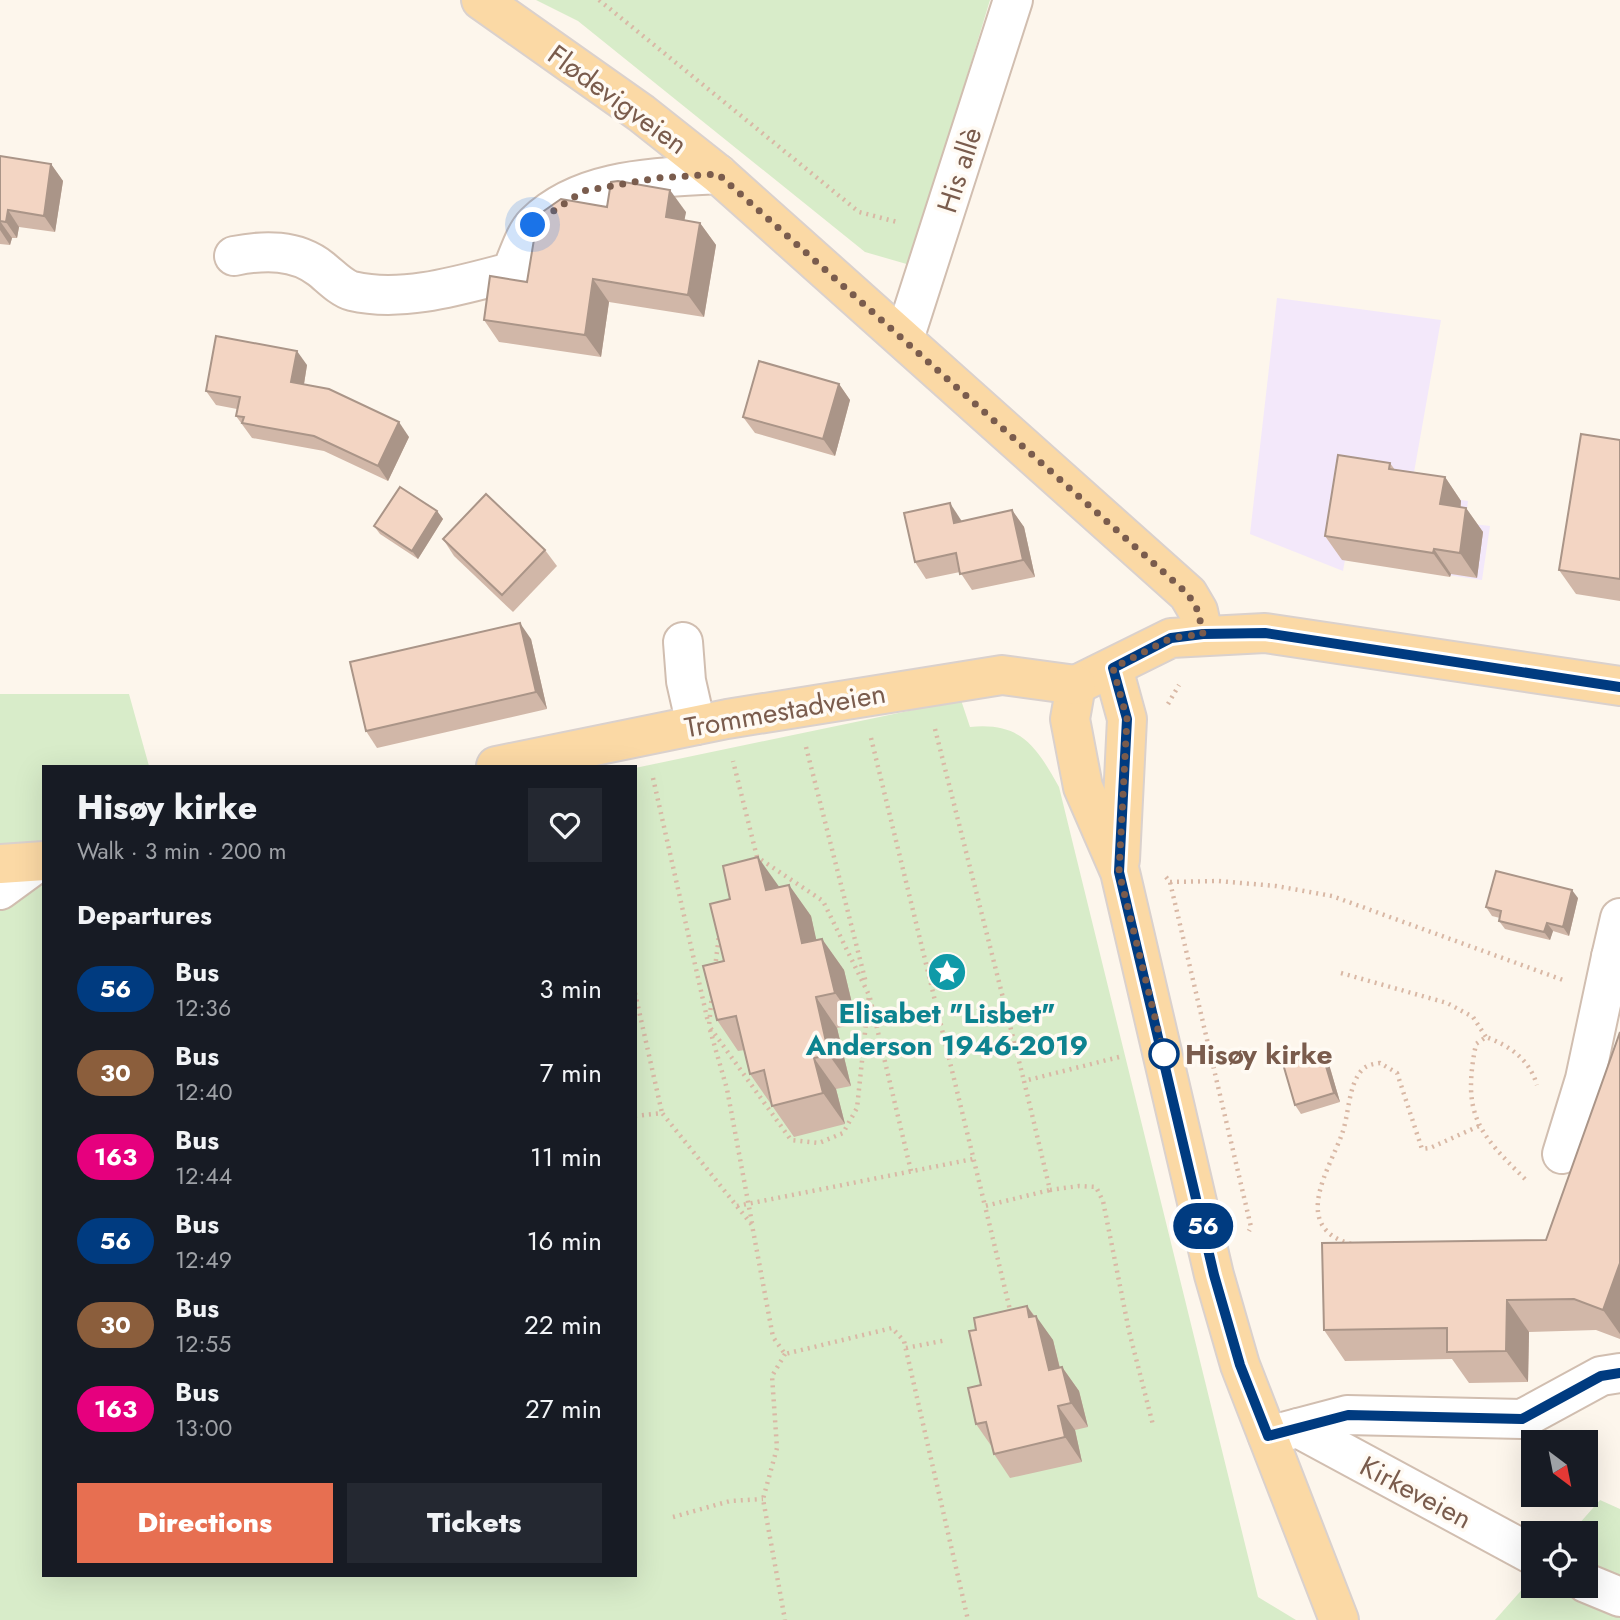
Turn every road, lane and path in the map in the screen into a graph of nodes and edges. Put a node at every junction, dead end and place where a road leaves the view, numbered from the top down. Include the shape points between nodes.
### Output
1 (481, 0) edge
2 (599, 0) edge
3 (1013, 0) edge
4 (718, 174) junction
5 (939, 232) junction
6 (234, 256) dead end
7 (904, 339) junction
8 (1203, 634) junction
9 (683, 642) dead end
10 (1113, 668) junction
11 (1185, 681) dead end
12 (1076, 685) junction
13 (1620, 687) edge
14 (1165, 709) dead end
15 (932, 715) dead end
16 (696, 725) junction
17 (870, 730) dead end
18 (805, 743) dead end
19 (732, 758) dead end
20 (501, 765) edge
21 (652, 774) dead end
22 (757, 857) junction
23 (41, 862) edge
24 (0, 864) edge
25 (749, 866) edge
26 (1119, 872) junction
27 (1163, 874) dead end
28 (1170, 882) junction
29 (0, 890) edge
30 (1620, 918) edge
31 (720, 931) edge
32 (1611, 970) edge
33 (1341, 973) dead end
34 (714, 978) edge
35 (712, 990) edge
36 (869, 995) junction
37 (637, 1002) edge
38 (937, 1009) junction
39 (876, 1024) junction
40 (709, 1026) junction
41 (1486, 1037) junction
42 (1163, 1049) junction
43 (1024, 1081) junction
44 (1538, 1089) dead end
45 (662, 1113) junction
46 (637, 1116) edge
47 (1479, 1126) junction
48 (1562, 1154) joint
49 (973, 1159) junction
50 (1526, 1166) dead end
51 (911, 1171) junction
52 (1523, 1177) junction
53 (1050, 1191) junction
54 (748, 1204) junction
55 (737, 1206) junction
56 (985, 1206) junction
57 (752, 1225) junction
58 (1244, 1239) dead end
59 (1360, 1247) edge
60 (1013, 1324) edge
61 (947, 1340) dead end
62 (906, 1348) junction
63 (785, 1354) junction
64 (1620, 1373) edge
65 (1153, 1425) dead end
66 (1283, 1432) junction
67 (763, 1499) junction
68 (673, 1517) dead end
69 (1521, 1549) edge
70 (1598, 1588) edge
71 (1620, 1597) edge
72 (785, 1620) edge
73 (968, 1620) edge
74 (1339, 1620) edge

1 - 4 main road, Flødevigveien via 641,113
2 - 5 path via 859,212
3 - 5 street, His allè
4 - 6 street via 657,178 583,191 533,225 511,272 462,285 379,296 347,290 316,265 295,256 266,250
4 - 7 main road, Flødevigveien
5 - 7 street, His allè
7 - 8 main road, Flødevigveien via 1188,594
8 - 10 main road via 1171,638
8 - 13 main road via 1265,633
9 - 16 street
10 - 12 main road
10 - 26 main road via 1127,719
11 - 14 path via 1175,687
12 - 16 main road, Trommestadveien via 1002,675
12 - 26 main road via 1070,719 1080,774
15 - 43 path
16 - 20 main road, Trommestadveien
17 - 38 path
18 - 36 path
19 - 22 path
21 - 40 path
22 - 25 path
22 - 36 path via 824,901
23 - 24 main road
23 - 29 street
26 - 42 main road
27 - 28 path
28 - 32 path via 1276,886 1332,897 1527,969
28 - 58 path via 1251,1227
30 - 32 street
31 - 34 path
32 - 48 street
33 - 41 path via 1447,1003 1473,1017
35 - 40 path
36 - 39 path
36 - 40 path via 857,1108 843,1133 820,1143 791,1140
37 - 45 path
38 - 39 path
38 - 49 path
39 - 51 path
40 - 54 path via 727,1089
41 - 44 path via 1521,1056
41 - 47 path via 1476,1044 1471,1070
42 - 43 path
42 - 66 main road via 1214,1275 1240,1365
43 - 53 path
45 - 46 path
45 - 55 path
47 - 52 path
47 - 59 path via 1422,1149 1396,1073 1380,1063 1362,1069 1321,1182 1317,1208 1322,1224 1342,1242
48 - 52 path via 1541,1187
49 - 51 path
49 - 56 path
50 - 52 path
51 - 54 path
53 - 56 path
53 - 65 path via 1096,1187 1103,1201
54 - 55 path
54 - 57 path
55 - 57 path
56 - 60 path
57 - 63 path via 773,1337
61 - 62 path
62 - 63 path via 892,1328
62 - 73 path
63 - 67 path via 772,1376 777,1448
64 - 66 street, Kirkeveien via 1601,1376 1522,1419 1348,1415
66 - 69 street, Kirkeveien
66 - 74 main road
67 - 68 path via 730,1502
67 - 72 path
70 - 71 street

